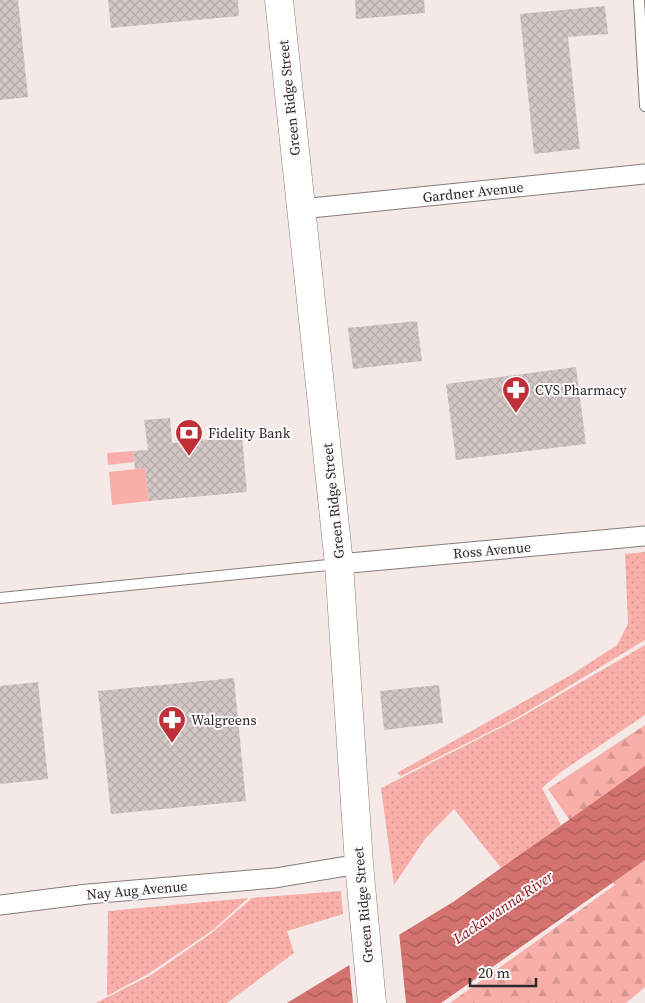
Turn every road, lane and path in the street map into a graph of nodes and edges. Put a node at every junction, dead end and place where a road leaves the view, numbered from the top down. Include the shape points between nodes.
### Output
1 (279, 0) edge
2 (639, 0) edge
3 (645, 106) edge
4 (645, 174) edge
5 (301, 209) junction
6 (645, 536) edge
7 (339, 564) junction
8 (0, 598) edge
9 (359, 864) junction
10 (0, 905) edge
11 (372, 1003) edge

1 - 5 main road, Green Ridge Street
2 - 3 lane
4 - 5 street, Gardner Avenue
5 - 7 main road, Green Ridge Street
6 - 7 street, Ross Avenue
7 - 8 lane
7 - 9 main road, Green Ridge Street
9 - 10 street, Nay Aug Avenue via 275,878
9 - 11 main road, Green Ridge Street

